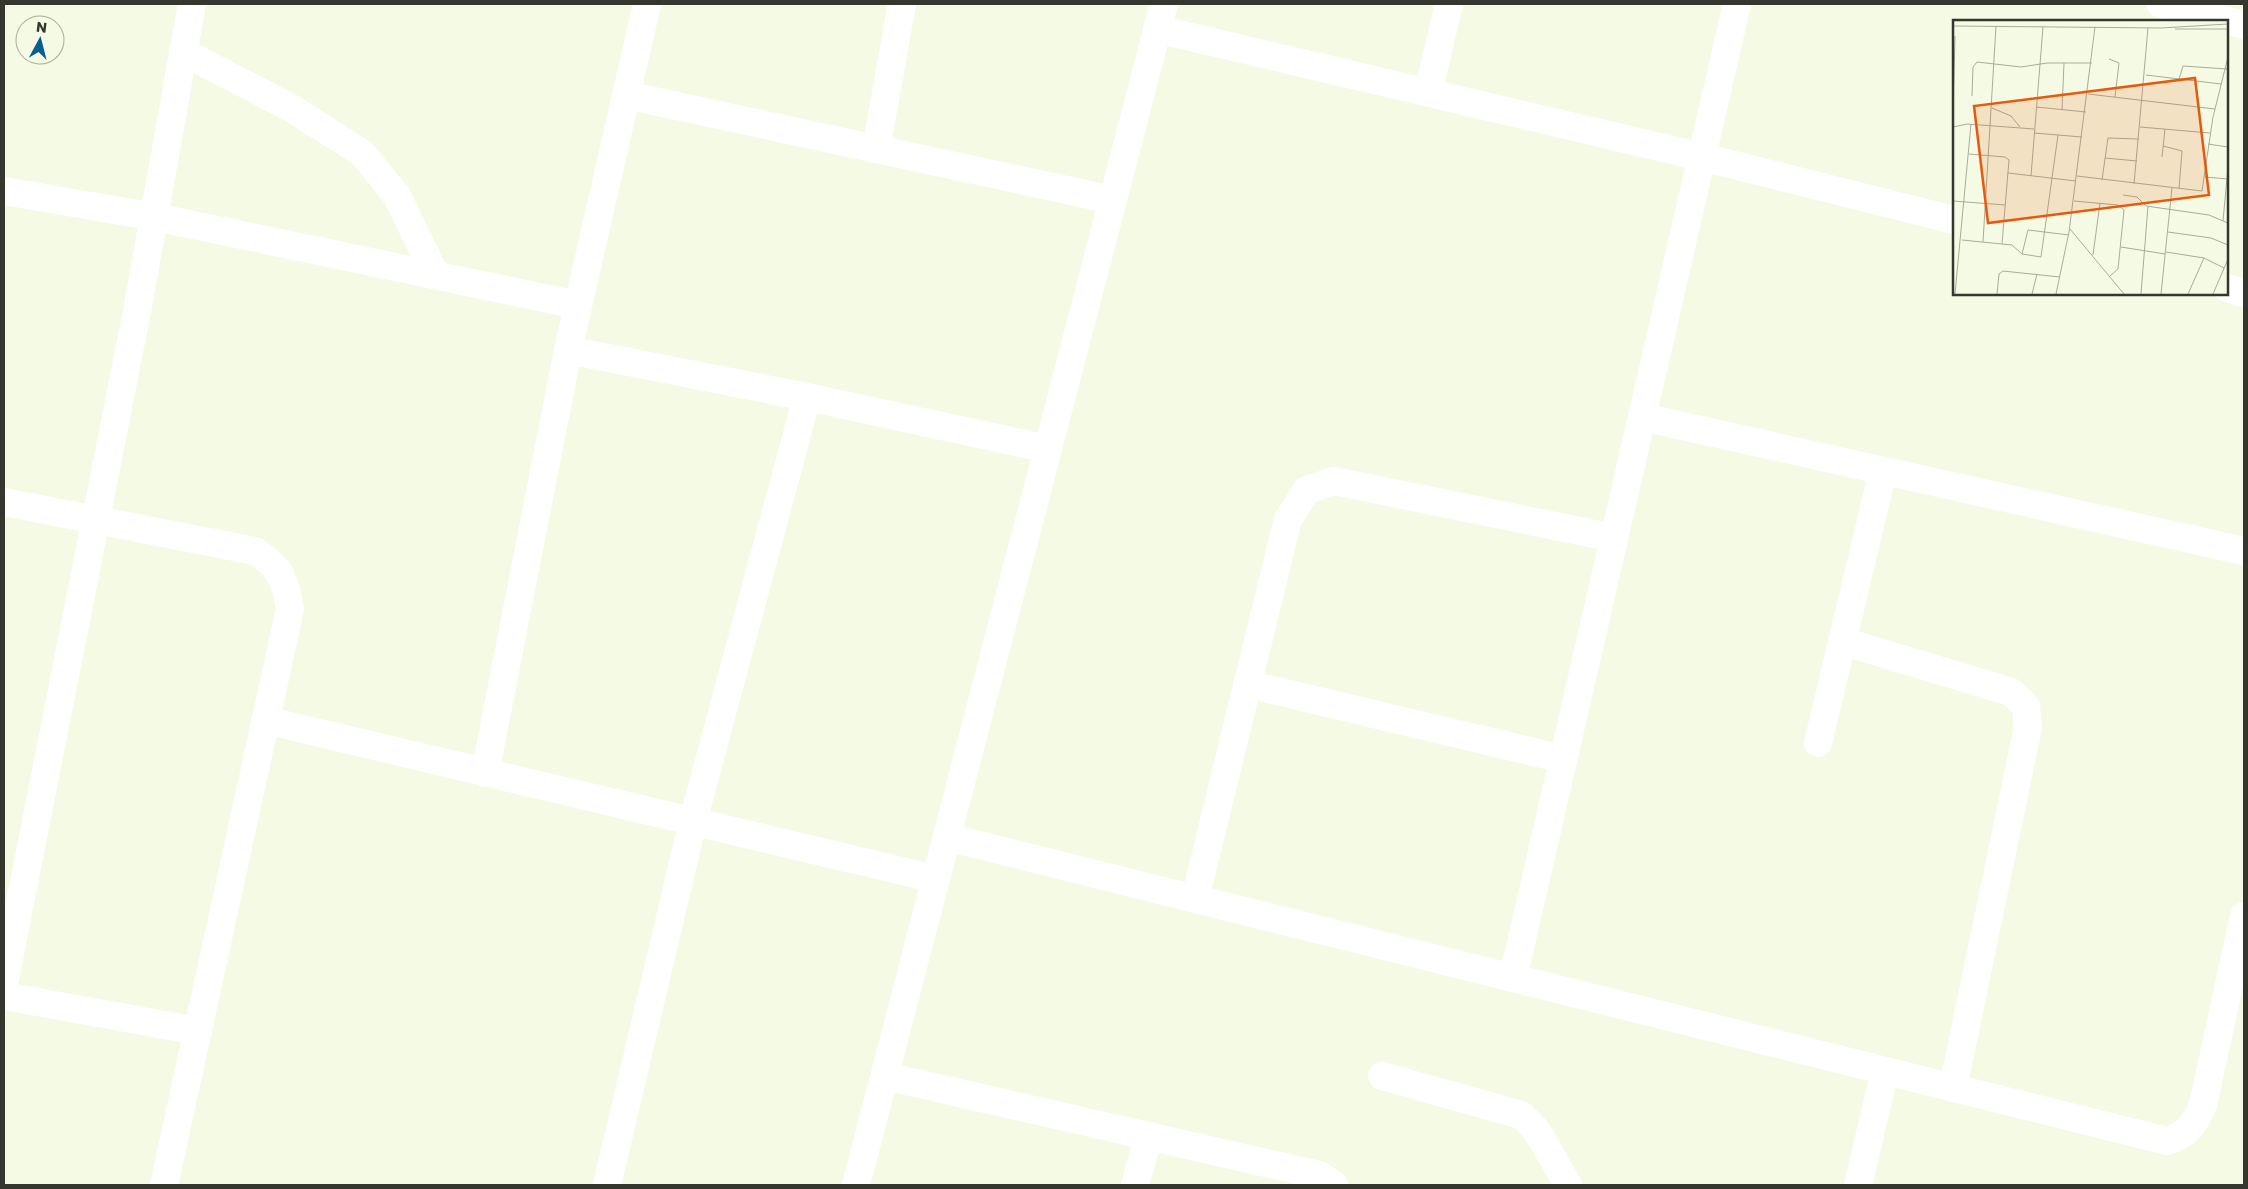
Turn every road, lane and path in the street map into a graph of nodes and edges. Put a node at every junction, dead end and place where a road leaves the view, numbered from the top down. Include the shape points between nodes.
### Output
1 (192, 4) edge
2 (647, 4) edge
3 (902, 4) edge
4 (1449, 4) edge
5 (1737, 4) edge
6 (2161, 4) edge
7 (1160, 16) edge
8 (2224, 20) edge
9 (2228, 21) edge
10 (2244, 25) edge
11 (184, 52) junction
12 (1428, 92) junction
13 (626, 95) junction
14 (876, 149) junction
15 (1702, 157) junction
16 (4, 191) edge
17 (1112, 200) junction
18 (154, 217) junction
19 (1953, 220) edge
20 (436, 276) junction
21 (2228, 288) edge
22 (2244, 293) edge
23 (578, 305) junction
24 (568, 350) junction
25 (807, 397) junction
26 (1642, 417) junction
27 (1048, 449) junction
28 (1883, 470) junction
29 (4, 502) edge
30 (96, 521) junction
31 (1614, 538) junction
32 (2244, 551) edge
33 (1842, 640) junction
34 (1247, 684) junction
35 (265, 720) junction
36 (1818, 743) dead end
37 (1563, 759) junction
38 (486, 773) junction
39 (693, 821) junction
40 (947, 837) junction
41 (936, 879) junction
42 (1195, 899) junction
43 (2244, 916) edge
44 (1513, 978) junction
45 (4, 984) edge
46 (4, 996) edge
47 (2235, 1002) edge
48 (198, 1031) junction
49 (1885, 1071) junction
50 (885, 1076) junction
51 (1382, 1076) dead end
52 (1953, 1088) junction
53 (1149, 1136) junction
54 (164, 1185) edge
55 (607, 1185) edge
56 (856, 1185) edge
57 (1135, 1185) edge
58 (1334, 1185) edge
59 (1568, 1185) edge
60 (1858, 1185) edge

1 - 11 street
2 - 13 street
3 - 14 street
4 - 12 street
5 - 15 street
6 - 8 street
7 - 12 street
7 - 17 street
9 - 10 street
11 - 18 street
11 - 20 street via 290,108 362,153 397,196
12 - 15 street
13 - 14 street
13 - 23 street
14 - 17 street
15 - 19 street
15 - 26 street
16 - 18 street
17 - 27 street
18 - 20 street
18 - 30 street
20 - 23 street
21 - 22 street
23 - 24 street
24 - 25 street
24 - 38 street
25 - 27 street
25 - 39 street
26 - 28 street
26 - 31 street
27 - 40 street
28 - 32 street
28 - 33 street
29 - 30 street
30 - 35 street via 255,551 274,564 286,587 290,609
30 - 45 street
31 - 34 street via 1334,481 1307,490 1288,519
31 - 37 street
33 - 36 street
33 - 52 street via 2012,692 2026,706 2028,727
34 - 37 street
34 - 42 street
35 - 38 street
35 - 48 street
37 - 44 street
38 - 39 street
39 - 41 street
39 - 55 street
40 - 41 street
40 - 42 street
41 - 50 street
42 - 44 street
43 - 47 street
44 - 49 street
46 - 48 street
47 - 52 street via 2203,1105 2195,1122 2181,1137 2167,1140 2150,1138
48 - 54 street
49 - 52 street
49 - 60 street
50 - 53 street
50 - 56 street
51 - 59 street via 1521,1115 1537,1131
53 - 57 street
53 - 58 street via 1319,1175

